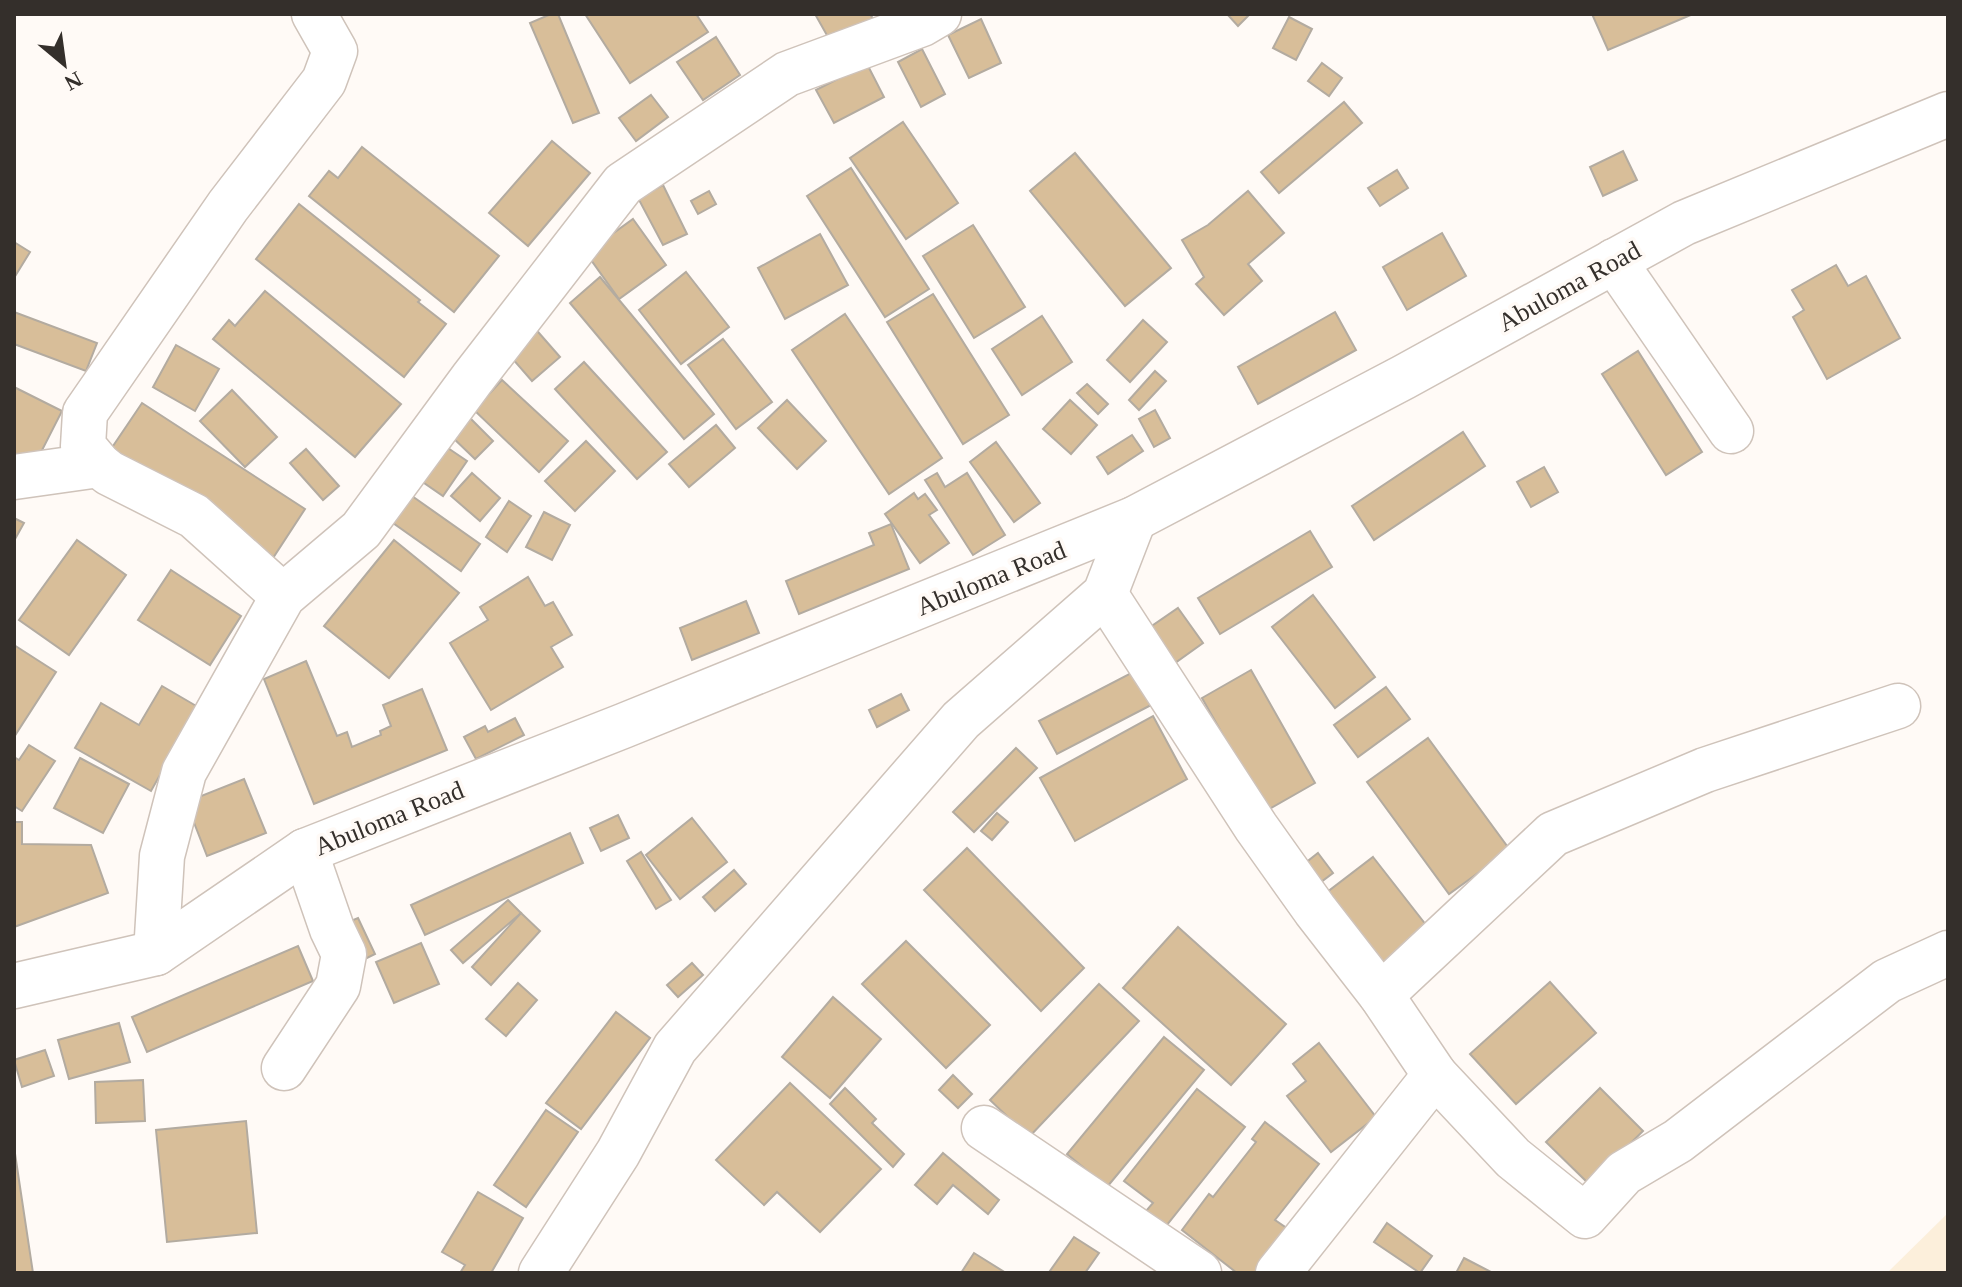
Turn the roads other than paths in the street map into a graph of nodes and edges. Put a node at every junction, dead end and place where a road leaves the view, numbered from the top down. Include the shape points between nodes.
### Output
1 (314, 14) edge
2 (925, 17) edge
3 (1948, 114) edge
4 (1614, 261) junction
5 (1731, 431) dead end
6 (99, 465) junction
7 (14, 477) edge
8 (1134, 519) junction
9 (1105, 594) junction
10 (283, 596) junction
11 (1898, 706) dead end
12 (305, 851) junction
13 (156, 953) junction
14 (1948, 953) edge
15 (14, 986) edge
16 (1381, 995) junction
17 (284, 1068) dead end
18 (1435, 1075) junction
19 (984, 1128) dead end
20 (541, 1273) edge
21 (1199, 1273) edge
22 (1278, 1273) edge

1 - 6 street via 335,51 324,81 228,206 85,413 83,446
2 - 10 street via 787,74 623,184 361,530
3 - 4 street, Abuloma Road via 1684,223
4 - 5 street
4 - 8 street, Abuloma Road
6 - 7 street
6 - 10 street via 194,516
8 - 9 street
8 - 12 street, Abuloma Road
9 - 16 street via 1256,827
9 - 20 street via 961,720 675,1048 618,1153
10 - 13 street via 184,772 162,856
11 - 16 street via 1705,770 1553,834
12 - 13 street, Abuloma Road
12 - 17 street via 344,954 338,986
13 - 15 street, Abuloma Road
14 - 18 street via 1887,981 1678,1141 1624,1173 1585,1216 1513,1158
16 - 18 street
18 - 22 street
19 - 21 street

